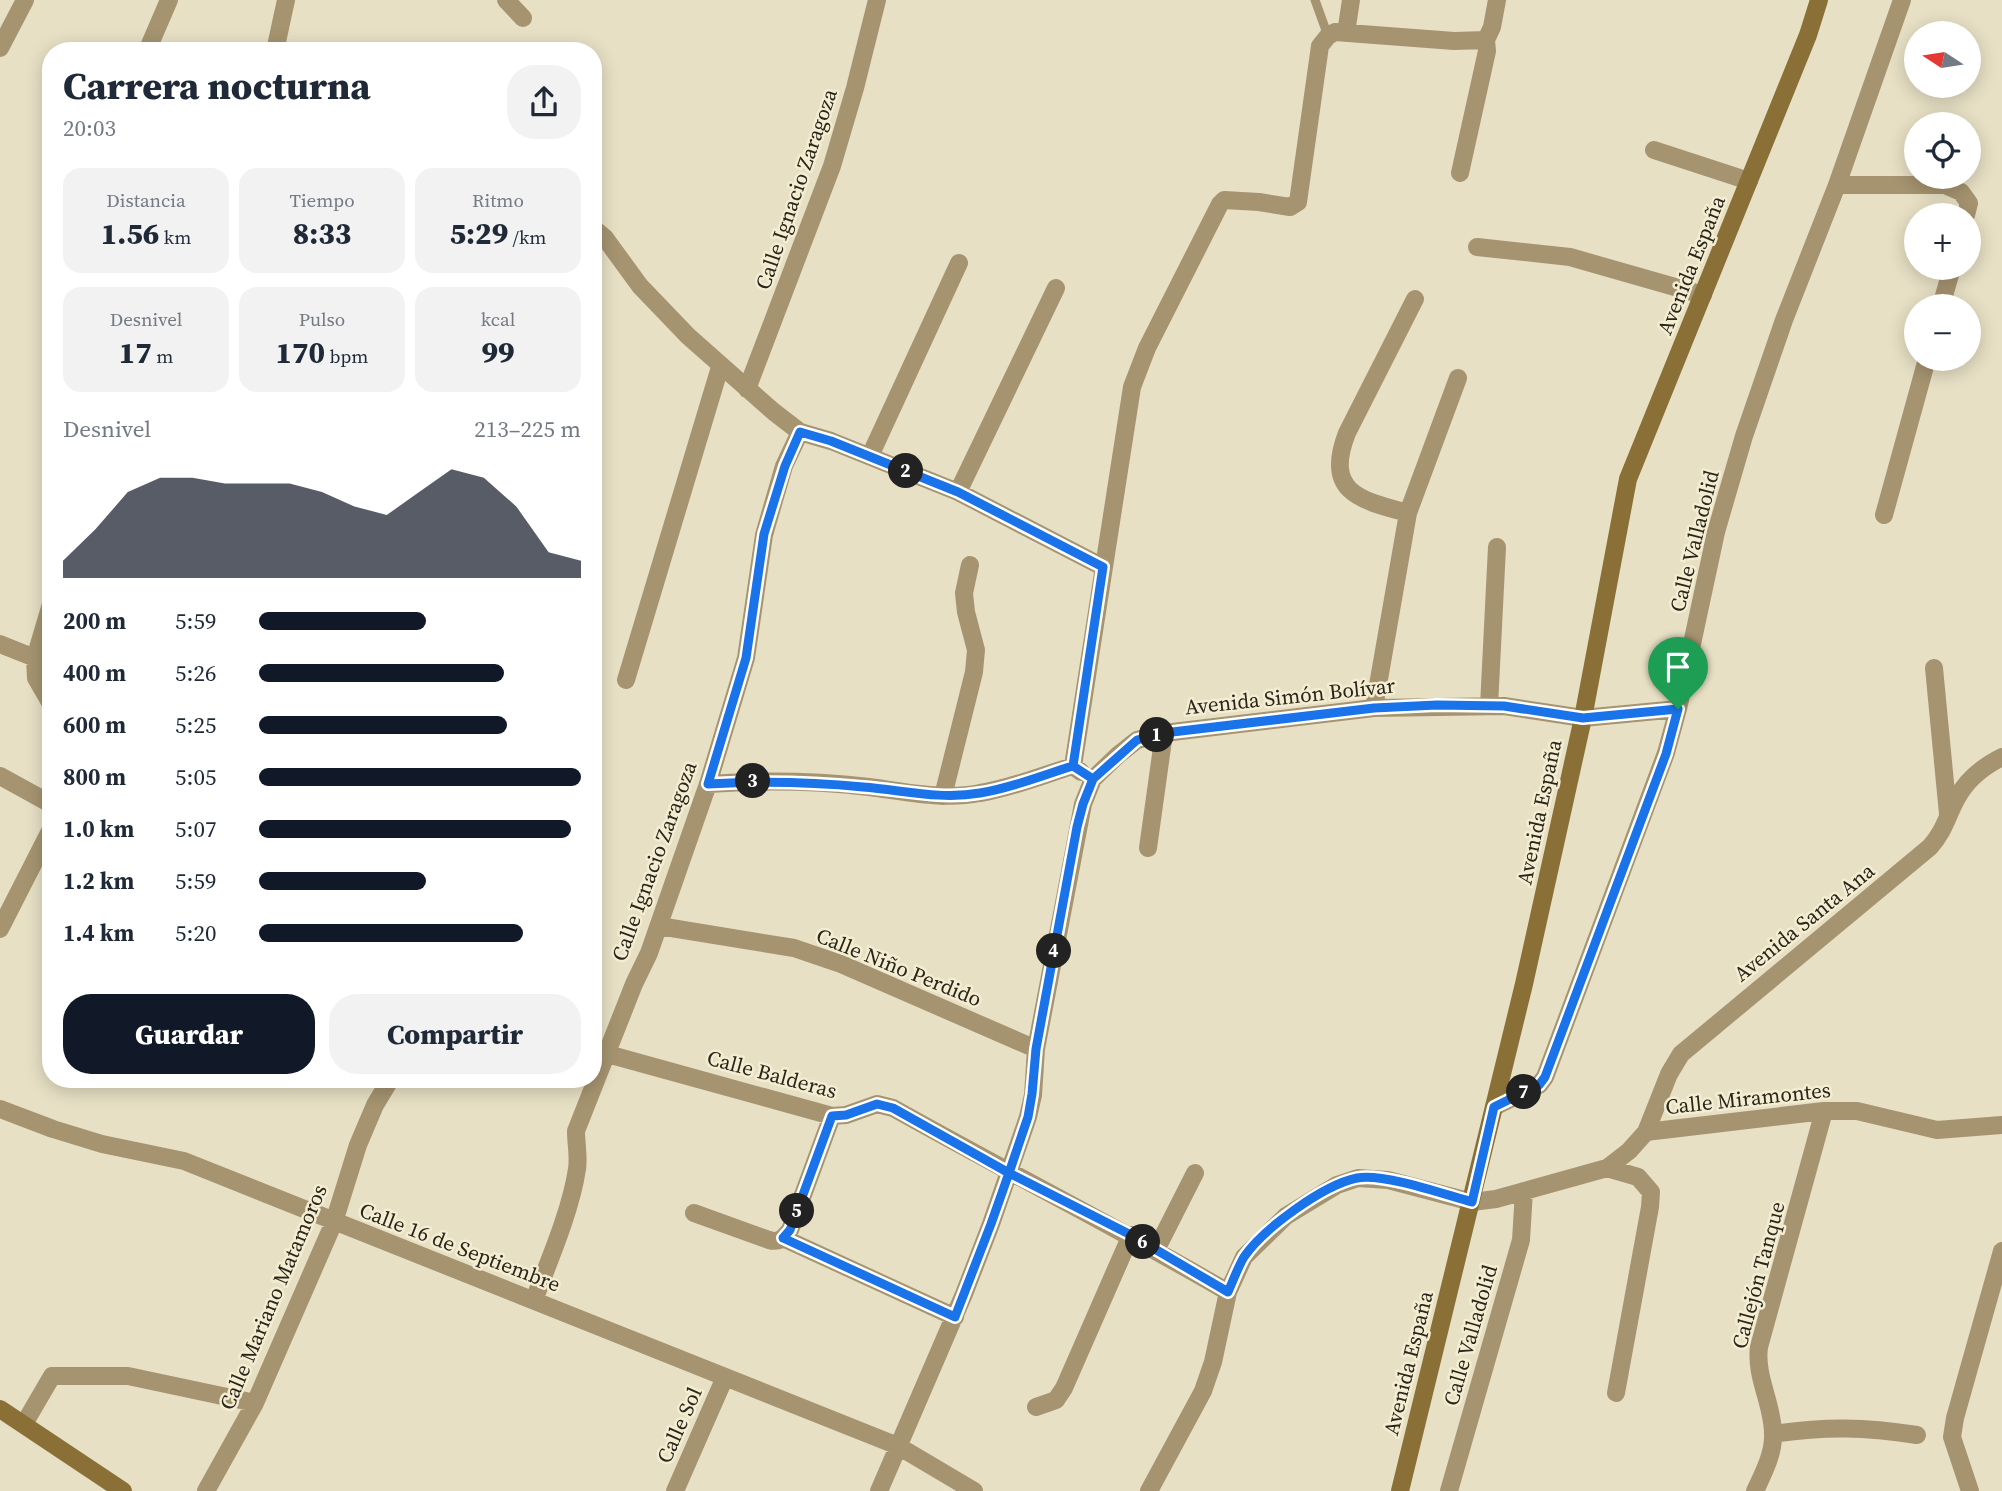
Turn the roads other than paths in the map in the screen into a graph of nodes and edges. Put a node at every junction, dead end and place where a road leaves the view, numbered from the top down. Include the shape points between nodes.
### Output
1 (25, 0) edge
2 (169, 0) edge
3 (286, 0) edge
4 (506, 0) edge
5 (877, 0) edge
6 (1315, 0) edge
7 (1351, 0) edge
8 (1497, 0) edge
9 (1819, 0) edge
10 (1902, 0) edge
11 (523, 18) dead end
12 (1346, 33) junction
13 (1328, 36) junction
14 (1486, 40) junction
15 (151, 42) edge
16 (277, 42) edge
17 (0, 48) edge
18 (1654, 149) dead end
19 (1460, 173) dead end
20 (1749, 181) junction
21 (1837, 185) junction
22 (1969, 203) edge
23 (602, 236) edge
24 (1476, 247) dead end
25 (959, 263) dead end
26 (1056, 288) dead end
27 (1703, 295) junction
28 (1415, 299) dead end
29 (720, 367) junction
30 (1924, 371) edge
31 (1458, 378) dead end
32 (747, 389) junction
33 (800, 432) junction
34 (870, 456) junction
35 (958, 492) junction
36 (1408, 513) junction
37 (1884, 516) dead end
38 (1497, 547) dead end
39 (970, 565) dead end
40 (1103, 567) junction
41 (42, 634) edge
42 (0, 644) edge
43 (35, 658) junction
44 (1934, 668) dead end
45 (42, 678) edge
46 (626, 680) dead end
47 (1489, 706) junction
48 (1374, 708) junction
49 (1678, 709) junction
50 (1583, 718) junction
51 (1164, 733) junction
52 (2002, 757) edge
53 (1073, 766) junction
54 (0, 776) edge
55 (1093, 779) junction
56 (708, 784) junction
57 (943, 796) junction
58 (42, 798) edge
59 (1949, 817) junction
60 (42, 847) edge
61 (1148, 848) dead end
62 (659, 926) junction
63 (0, 929) edge
64 (1036, 1049) junction
65 (602, 1050) edge
66 (602, 1052) edge
67 (385, 1088) edge
68 (590, 1088) edge
69 (1494, 1107) junction
70 (0, 1109) edge
71 (1824, 1111) junction
72 (832, 1116) junction
73 (2002, 1125) edge
74 (1646, 1132) junction
75 (1607, 1168) junction
76 (1009, 1173) junction
77 (1195, 1173) dead end
78 (1524, 1191) junction
79 (1472, 1202) junction
80 (694, 1213) dead end
81 (334, 1222) junction
82 (1131, 1235) junction
83 (783, 1238) junction
84 (1156, 1250) junction
85 (2002, 1251) edge
86 (1228, 1292) junction
87 (534, 1300) junction
88 (955, 1317) junction
89 (725, 1377) junction
90 (1616, 1393) dead end
91 (256, 1403) junction
92 (1035, 1407) dead end
93 (0, 1409) edge
94 (23, 1424) junction
95 (1773, 1434) junction
96 (1917, 1436) dead end
97 (898, 1446) junction
98 (122, 1491) edge
99 (206, 1491) edge
100 (676, 1491) edge
101 (879, 1491) edge
102 (974, 1491) edge
103 (1149, 1491) edge
104 (1400, 1491) edge
105 (1449, 1491) edge
106 (1755, 1491) edge
107 (1969, 1491) edge

1 - 17 street
2 - 15 street
3 - 16 street
4 - 11 street
5 - 32 street, Calle Ignacio Zaragoza via 832,166
6 - 13 lane
7 - 12 street
8 - 14 street
9 - 20 street, Avenida España
10 - 21 street, Calle Valladolid
12 - 13 street
12 - 14 street
13 - 40 street via 1320,46 1298,202 1290,207 1236,200 1220,204 1138,368
14 - 19 street
18 - 20 street
20 - 27 street, Avenida España
21 - 22 street via 1945,185 1961,192
21 - 49 street, Calle Valladolid via 1744,436 1716,532
23 - 29 street via 640,286
24 - 27 street via 1570,257
25 - 34 street
26 - 35 street
27 - 50 street, Avenida España via 1628,479
28 - 36 street via 1340,451 1340,478 1350,493
29 - 32 street
29 - 46 street
30 - 37 street
31 - 36 street
32 - 33 street
33 - 34 street
33 - 56 street, Calle Ignacio Zaragoza via 764,534 746,658
34 - 35 street
35 - 40 street
36 - 48 street
38 - 47 street
39 - 57 street via 964,593 976,650 974,672
40 - 53 street
41 - 43 street
42 - 43 street
43 - 45 street
44 - 59 street
47 - 48 street, Avenida Simón Bolívar
47 - 50 street, Avenida Simón Bolívar
48 - 51 street, Avenida Simón Bolívar
49 - 50 street, Avenida Simón Bolívar
49 - 69 street, Calle Valladolid via 1666,754 1545,1077 1539,1085
50 - 69 street, Avenida España
51 - 55 street, Avenida Simón Bolívar via 1137,740
51 - 61 street
52 - 59 street, Avenida Santa Ana via 1971,779
53 - 55 street
53 - 57 street via 980,793
54 - 58 street
55 - 64 street, Avenida Simón Bolívar via 1077,827
56 - 57 street via 805,783
56 - 62 street, Calle Ignacio Zaragoza
59 - 74 street, Avenida Santa Ana via 1942,834 1906,869 1681,1054
60 - 63 street
62 - 64 street, Calle Niño Perdido via 794,948
62 - 65 street, Calle Ignacio Zaragoza
64 - 76 street, Avenida Simón Bolívar via 1030,1106
66 - 72 street, Calle Balderas
67 - 81 street, Calle Mariano Matamoros via 358,1145
68 - 87 street, Calle Ignacio Zaragoza via 576,1131 577,1172
69 - 79 street, Avenida España
70 - 81 street, Calle 16 de Septiembre via 102,1144 184,1161
71 - 73 street, Calle Miramontes via 1857,1111 1937,1130
71 - 74 street, Calle Miramontes
71 - 95 street, Callejón Tanque via 1759,1347 1758,1368
72 - 76 street, Calle Balderas via 877,1104 893,1108
72 - 83 street via 790,1230
74 - 75 street, Calle Miramontes
75 - 78 street, Calle Miramontes
75 - 90 street via 1638,1177 1651,1192
76 - 82 street, Calle Balderas
76 - 88 street, Avenida Simón Bolívar
77 - 84 street
78 - 79 street, Calle Miramontes
78 - 105 street, Calle Valladolid via 1521,1240
79 - 86 street via 1388,1180 1358,1178 1337,1185 1286,1216 1263,1237 1244,1257
79 - 104 street, Avenida España
80 - 83 street via 768,1240
81 - 87 street, Calle 16 de Septiembre
81 - 91 street, Calle Mariano Matamoros
82 - 84 street, Calle Balderas
82 - 92 street via 1064,1388 1056,1400
83 - 88 street
84 - 86 street, Calle Balderas
85 - 107 street via 1953,1428
86 - 103 street via 1203,1391
87 - 89 street, Calle 16 de Septiembre
88 - 97 street, Avenida Simón Bolívar
89 - 97 street, Calle 16 de Septiembre
89 - 100 street, Calle Sol
91 - 94 street via 128,1376 52,1376
91 - 99 street, Calle Mariano Matamoros
93 - 94 street
94 - 98 street
95 - 96 street via 1853,1427
95 - 106 street, Callejón Tanque
97 - 101 street, Avenida Simón Bolívar
97 - 102 street, Calle 16 de Septiembre

